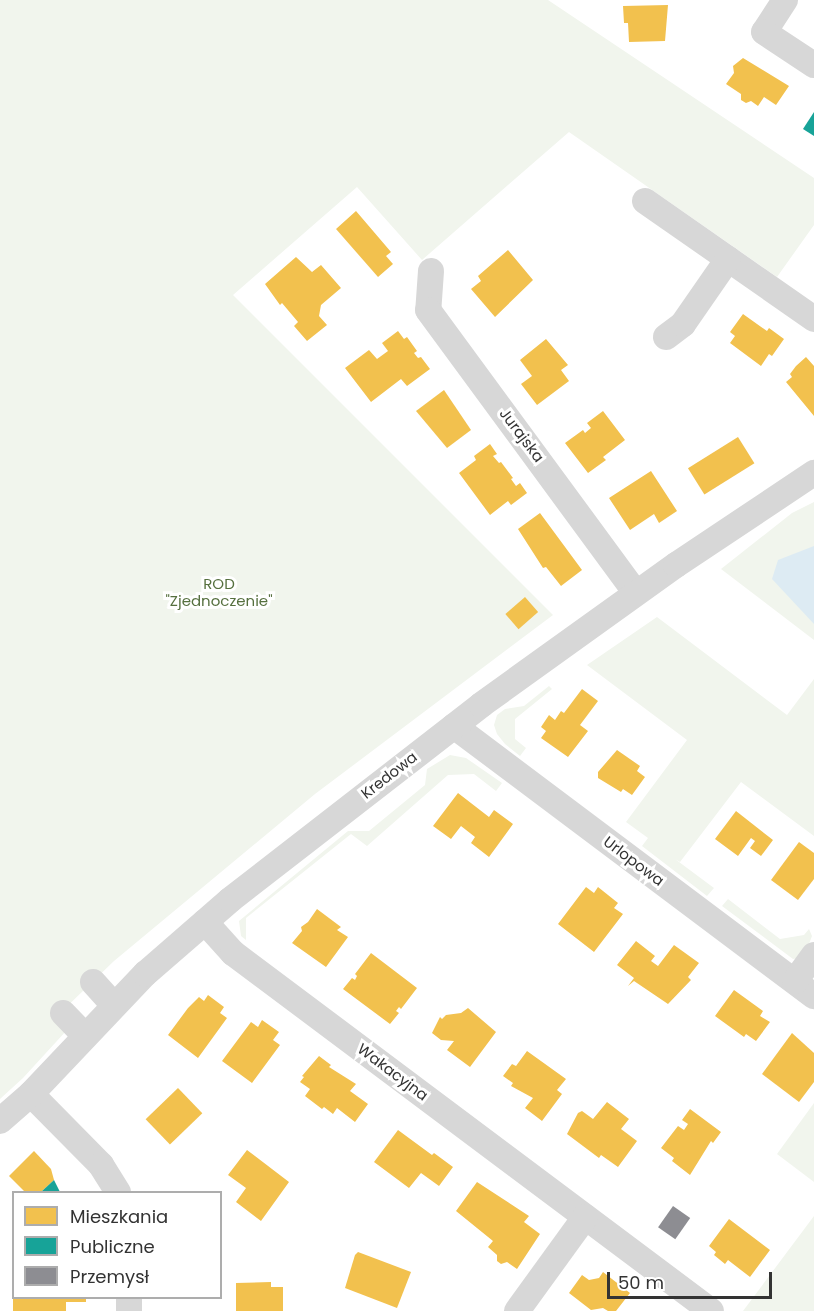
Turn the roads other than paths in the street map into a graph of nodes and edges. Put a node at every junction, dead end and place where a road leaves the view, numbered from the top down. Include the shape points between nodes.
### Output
1 (784, 0) edge
2 (814, 65) edge
3 (645, 201) dead end
4 (728, 259) junction
5 (431, 271) dead end
6 (814, 319) edge
7 (666, 338) dead end
8 (814, 473) edge
9 (636, 593) junction
10 (454, 726) junction
11 (205, 922) junction
12 (814, 955) edge
13 (93, 982) dead end
14 (804, 989) edge
15 (114, 1005) junction
16 (63, 1013) dead end
17 (86, 1036) junction
18 (31, 1094) junction
19 (0, 1121) edge
20 (117, 1191) edge
21 (585, 1217) junction
22 (516, 1311) edge
23 (711, 1311) edge

1 - 2 street via 764,32
3 - 4 street
4 - 6 street
4 - 7 street via 683,324
5 - 9 street, Jurajska via 428,310
8 - 9 street, Kredowa
9 - 10 street, Kredowa
10 - 11 street, Kredowa
10 - 14 street, Urlopowa
11 - 15 street, Kredowa
11 - 21 street, Wakacyjna via 238,957
12 - 14 street
13 - 15 street
15 - 17 street, Kredowa
16 - 17 street
17 - 18 street, Kredowa
18 - 19 street, Kredowa
18 - 20 street via 101,1165
21 - 22 street
21 - 23 street, Wakacyjna

